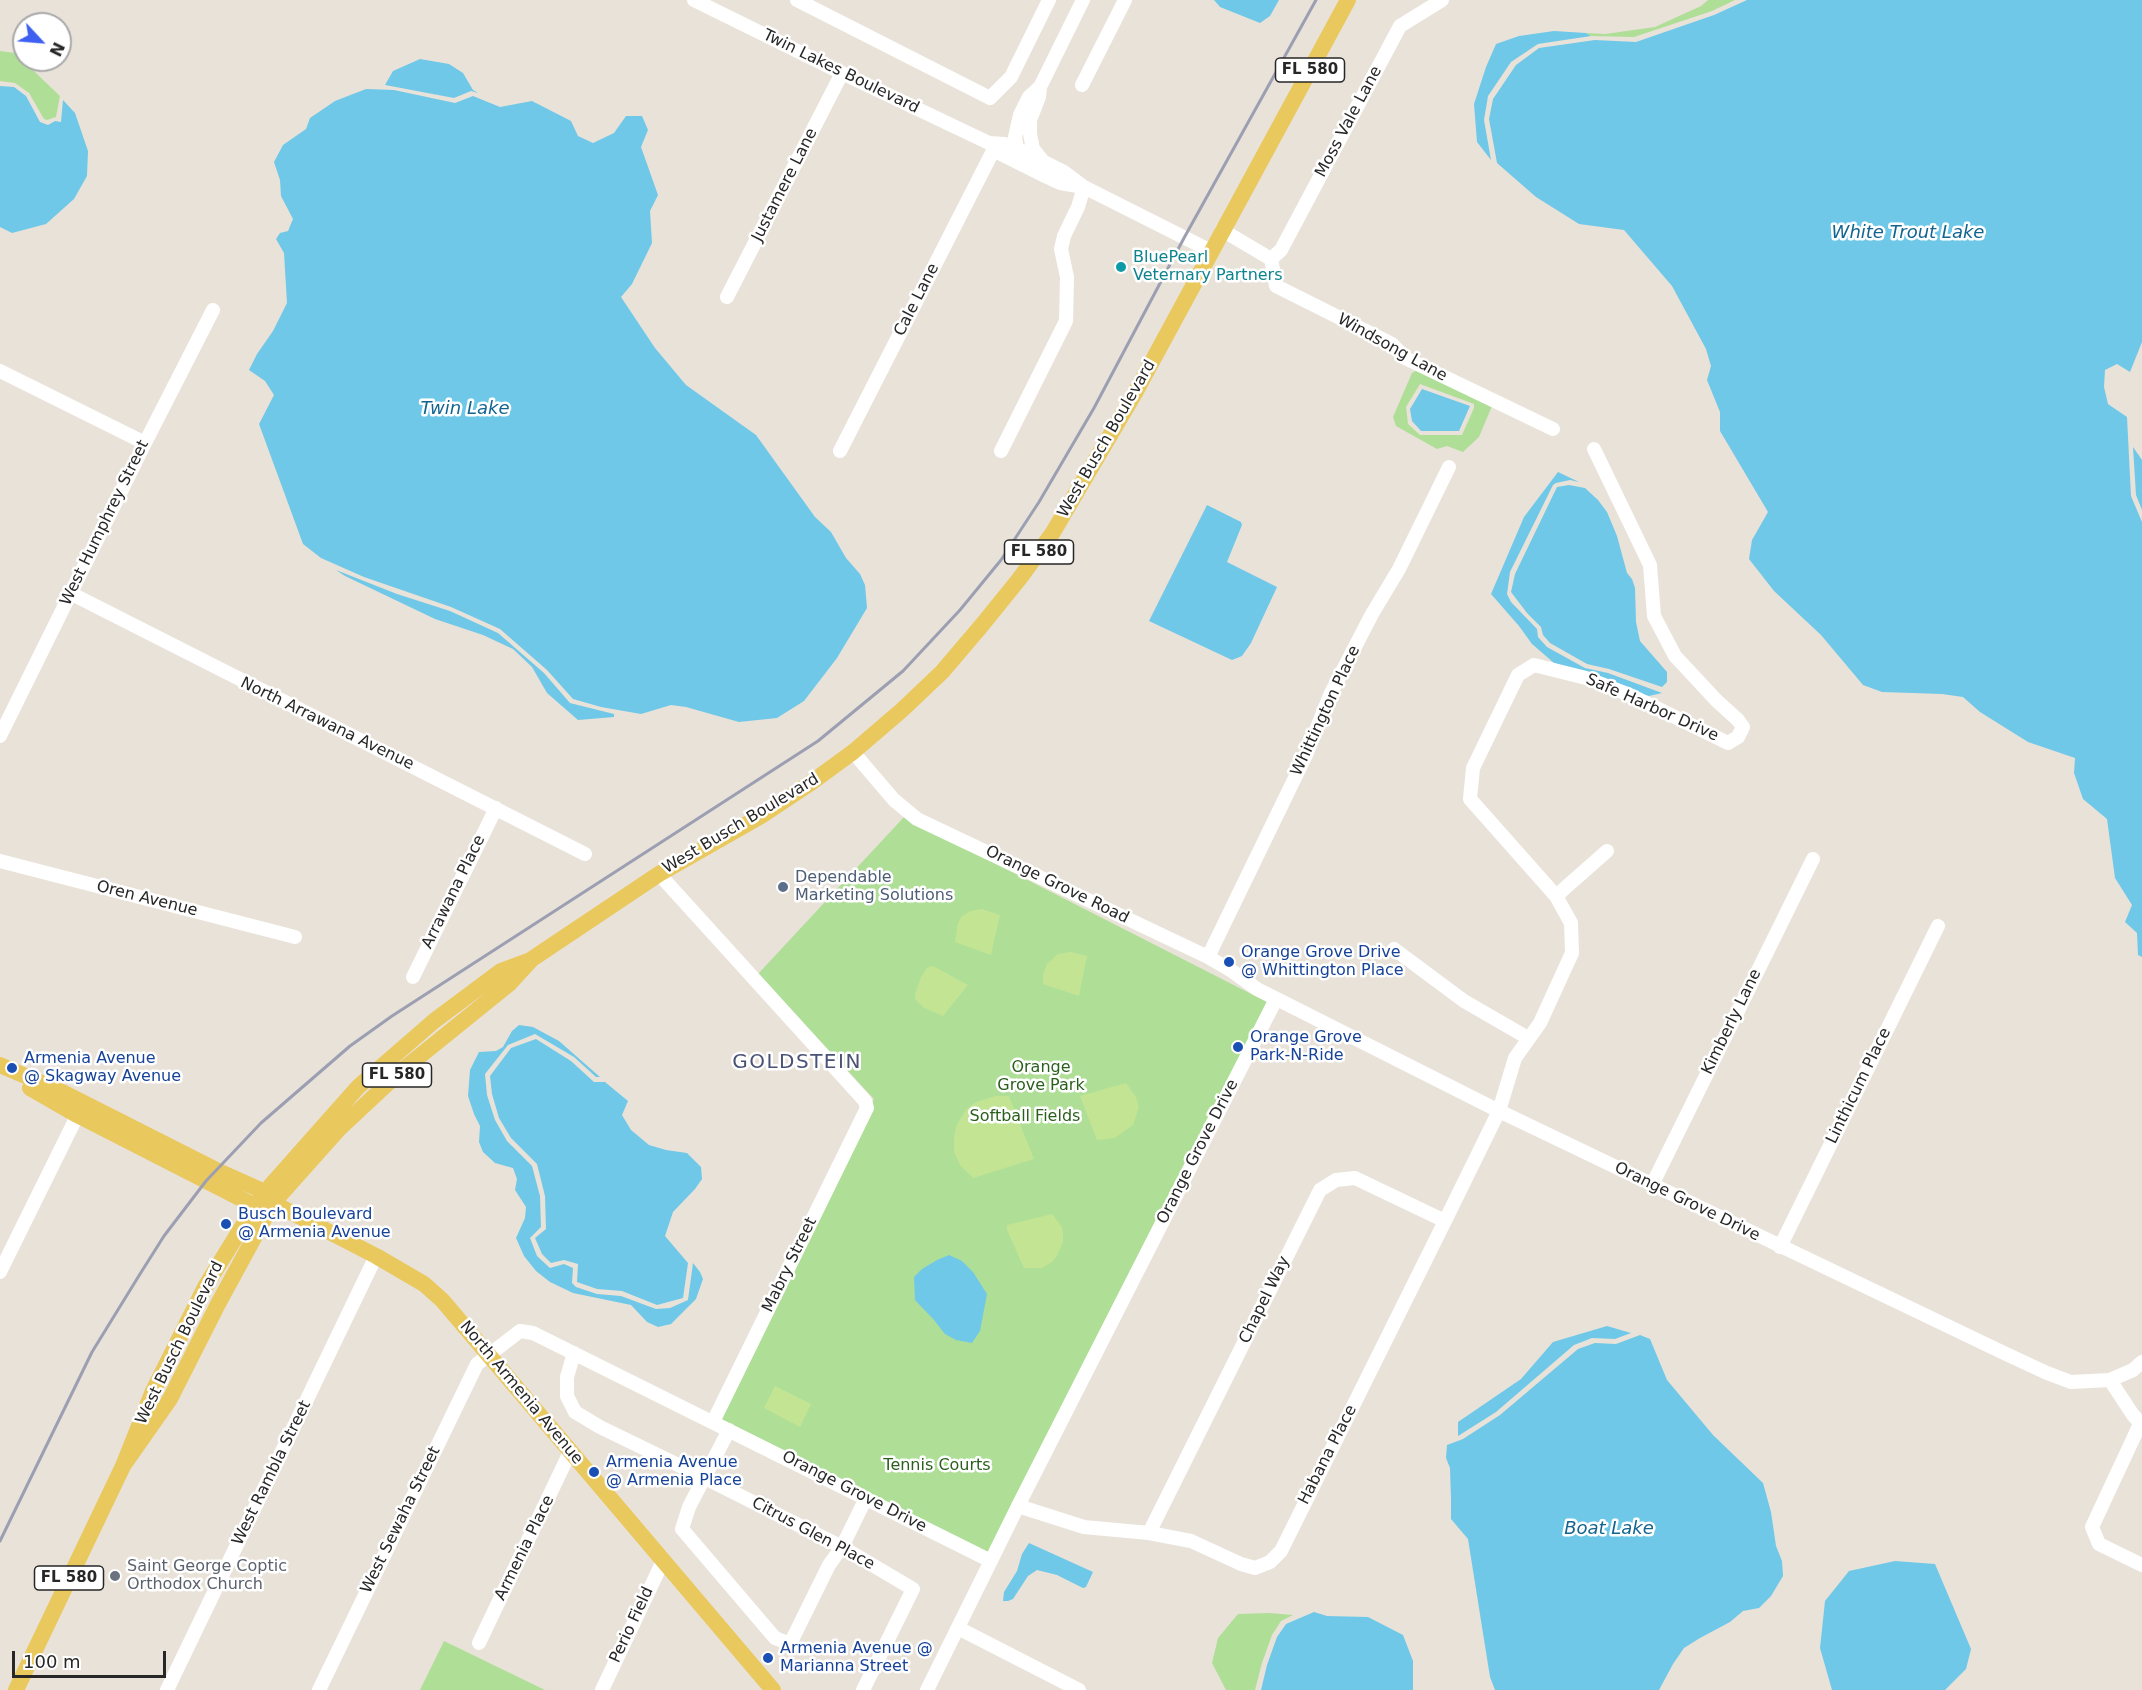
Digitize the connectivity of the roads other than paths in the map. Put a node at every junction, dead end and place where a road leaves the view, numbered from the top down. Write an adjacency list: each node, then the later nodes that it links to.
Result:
1 (694, 0): 8 (street, Twin Lakes Boulevard)
2 (797, 0): 3 (street)
3 (1049, 0)
4 (1083, 0): 11 (street)
5 (1125, 0): 10 (street)
6 (1348, 0): 17 (main road, West Busch Boulevard / FL 580)
7 (1442, 0): 19 (street, Moss Vale Lane)
8 (710, 4): 9 (street, Twin Lakes Boulevard)
9 (842, 73): 12 (street, Twin Lakes Boulevard); 20 (street, Justamere Lane)
10 (1082, 85)
11 (1040, 87): 13 (street); 14 (street)
12 (992, 146): 13 (street, Twin Lakes Boulevard); 15 (street, Twin Lakes Boulevard); 26 (street, Cale Lane)
13 (1016, 148): 14 (street, Twin Lakes Boulevard); 15 (street)
14 (1042, 161): 16 (street, Twin Lakes Boulevard)
15 (1022, 165): 16 (street, Twin Lakes Boulevard)
16 (1084, 187): 18 (street, Twin Lakes Boulevard); 27 (street)
17 (1222, 230): 18 (main road, West Busch Boulevard / FL 580); 19 (street)
18 (1210, 251): 31 (main road, West Busch Boulevard / FL 580)
19 (1271, 259): 23 (street, Windsong Lane)
20 (727, 297)
21 (213, 310): 24 (street, West Humphrey Street)
22 (0, 371): 24 (street)
23 (1553, 429)
24 (144, 443): 29 (street, West Humphrey Street)
25 (1594, 449): 38 (street, Safe Harbor Drive)
26 (840, 451)
27 (1001, 451)
28 (1449, 467): 42 (street, Whittington Place)
29 (70, 593): 30 (street, West Humphrey Street); 32 (street, North Arrawana Avenue)
30 (0, 736)
31 (853, 752): 37 (main road, West Busch Boulevard / FL 580); 42 (street, Orange Grove Road)
32 (496, 808): 34 (street, North Arrawana Avenue); 43 (street, Arrawana Place)
33 (1607, 851): 38 (street)
34 (585, 854)
35 (1813, 859): 49 (street, Kimberly Lane)
36 (0, 861): 40 (street, Oren Avenue)
37 (659, 874): 50 (main road, West Busch Boulevard / FL 580); 59 (street, Mabry Street)
38 (1556, 896): 45 (street, Safe Harbor Drive)
39 (1938, 926): 52 (street, Linthicum Place)
40 (295, 938)
41 (1394, 949): 45 (street)
42 (1208, 957): 44 (street, Orange Grove Road)
43 (413, 977)
44 (1276, 999): 48 (street, Orange Grove Drive); 65 (street, Orange Grove Drive)
45 (1528, 1038): 48 (street, Safe Harbor Drive)
46 (7, 1068): 47 (main road, North Armenia Avenue)
47 (80, 1109): 50 (main road, North Armenia Avenue); 54 (street)
48 (1499, 1111): 49 (street, Orange Grove Drive); 51 (street, Habana Place)
49 (1652, 1185): 52 (street, Orange Grove Drive)
50 (264, 1200): 53 (main road, North Armenia Avenue); 74 (main road, West Busch Boulevard / FL 580)
51 (1445, 1221): 66 (street, Habana Place); 66 (street, Chapel Way)
52 (1780, 1246): 58 (street, Orange Grove Drive)
53 (376, 1257): 56 (main road, North Armenia Avenue); 75 (street, West Rambla Street)
54 (0, 1272)
55 (574, 1353): 56 (street, Orange Grove Drive); 59 (street, Orange Grove Drive); 63 (street, Citrus Glen Place)
56 (489, 1355): 62 (main road, North Armenia Avenue); 76 (street, West Sewaha Street)
57 (2142, 1362): 58 (street, Orange Grove Drive)
58 (2110, 1380): 60 (street)
59 (713, 1422): 61 (street, Orange Grove Drive)
60 (2141, 1425): 70 (street)
61 (729, 1430): 63 (street); 64 (street, Orange Grove Drive)
62 (570, 1452): 68 (main road, North Armenia Avenue); 72 (street, Armenia Place)
63 (705, 1478): 67 (street, Citrus Glen Place); 67 (street)
64 (866, 1498): 67 (street); 69 (street, Orange Grove Drive)
65 (1018, 1506): 66 (street, Habana Place); 69 (street, Orange Grove Drive)
66 (1149, 1533)
67 (842, 1548): 78 (street, Citrus Glen Place)
68 (663, 1561): 73 (main road, North Armenia Avenue); 77 (street, Perio Field)
69 (991, 1561): 71 (street)
70 (2142, 1565)
71 (958, 1628): 79 (street); 80 (street)
72 (479, 1643)
73 (769, 1688)
74 (15, 1690)
75 (167, 1690)
76 (319, 1690)
77 (602, 1690)
78 (863, 1690)
79 (927, 1690)
80 (1079, 1690)

